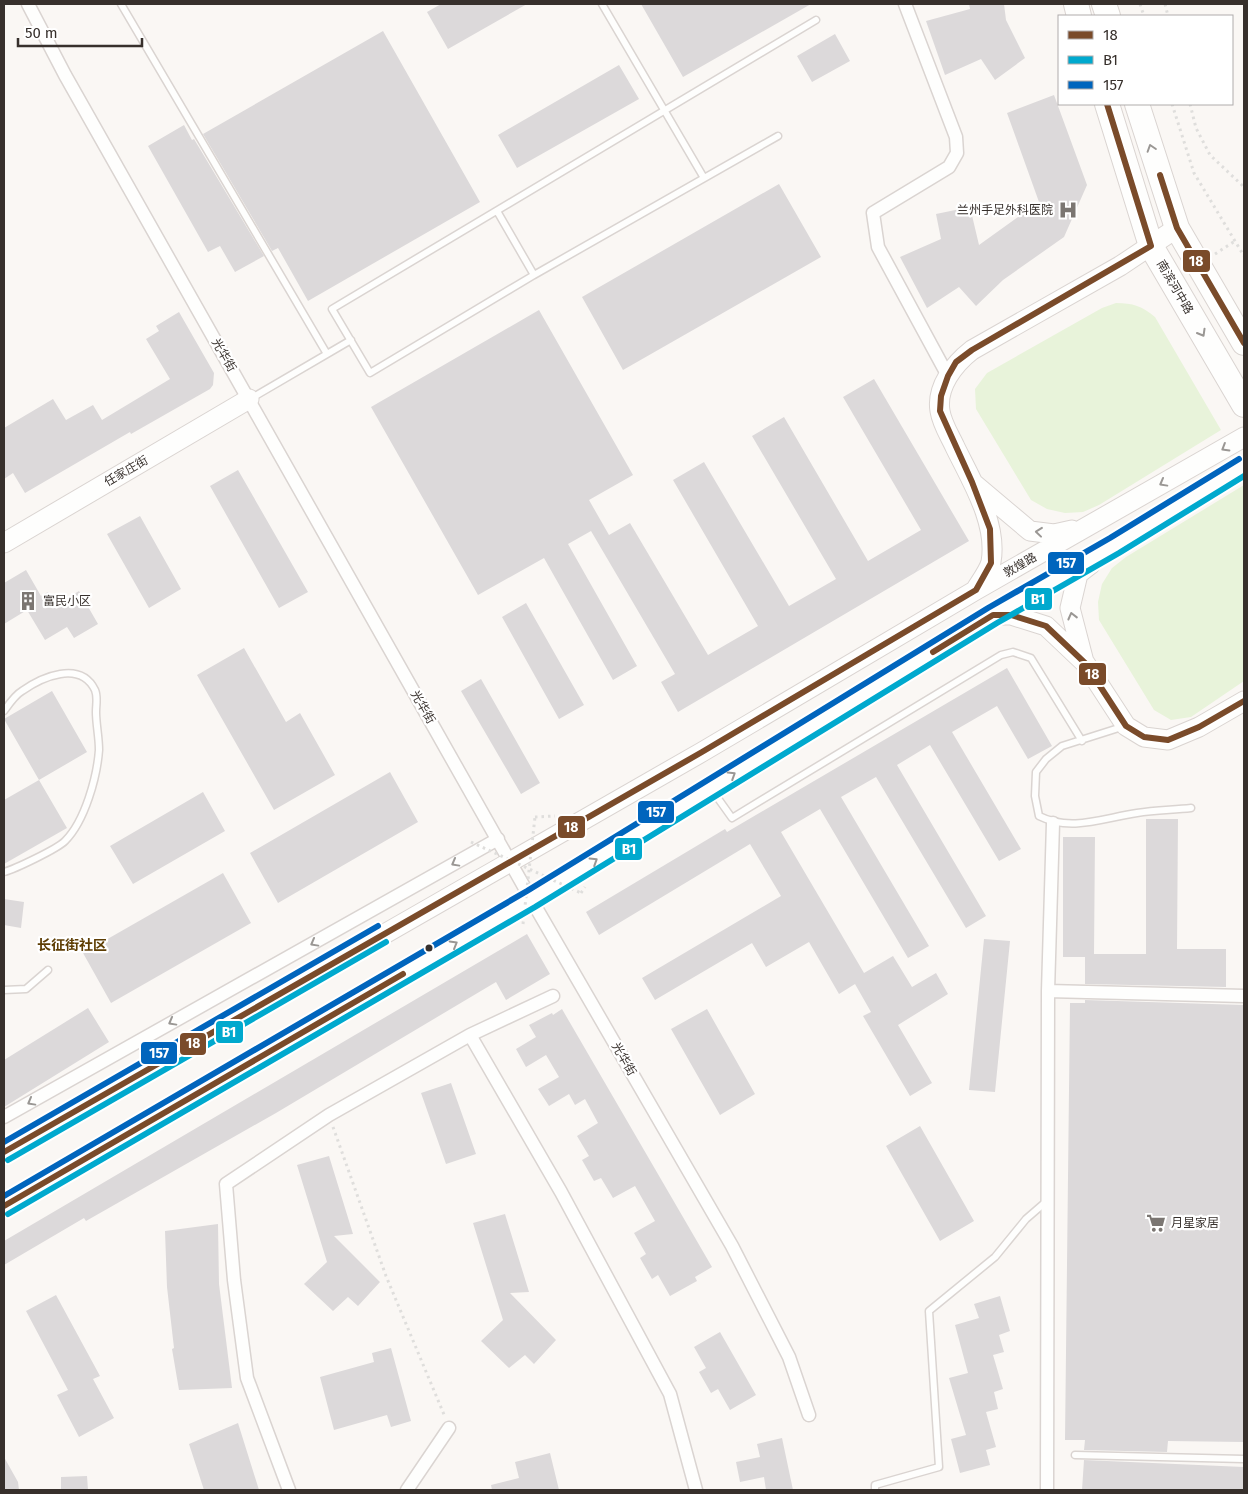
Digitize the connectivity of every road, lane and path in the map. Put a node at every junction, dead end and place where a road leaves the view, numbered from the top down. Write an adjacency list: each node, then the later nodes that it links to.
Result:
1 (28, 4): 25 (street, 光华街)
2 (121, 4): 23 (lane)
3 (602, 4): 10 (lane)
4 (905, 4): 24 (street)
5 (816, 20): 10 (lane)
6 (1107, 105): 17 (highway, 南滨河中路)
7 (1137, 105): 15 (highway, one-way to 7)
8 (1172, 105): 16 (path)
9 (1190, 105): 13 (path)
10 (664, 111): 12 (lane); 14 (lane)
11 (778, 136): 12 (lane)
12 (704, 178): 20 (lane)
13 (1244, 187)
14 (497, 211): 20 (lane); 21 (lane)
15 (1177, 228): 17 (main road); 22 (highway)
16 (1236, 242): 18 (path); 19 (path)
17 (1151, 246): 24 (main road); 26 (highway, 南滨河中路, one-way to 26)
18 (1216, 254)
19 (1244, 256)
20 (534, 275): 21 (lane)
21 (351, 340): 23 (lane)
22 (1244, 343)
23 (327, 354): 25 (lane)
24 (948, 376): 29 (main road)
25 (249, 400): 31 (main road, 任家庄街); 44 (street, 光华街)
26 (1244, 405)
27 (1244, 437): 30 (main road, 敦煌路, one-way to 30)
28 (1244, 466): 32 (main road)
29 (972, 482): 30 (main road, one-way to 29); 33 (main road)
30 (1087, 526): 33 (main road, 敦煌路)
31 (4, 543)
32 (1114, 546): 34 (main road); 35 (main road, one-way to 32)
33 (976, 590): 46 (main road, 敦煌路)
34 (993, 615): 35 (main road); 40 (main road, one-way to 34)
35 (1085, 663): 38 (main road)
36 (1244, 701): 38 (main road)
37 (4, 710): 48 (lane)
38 (1126, 726): 39 (lane)
39 (1082, 741): 40 (lane); 43 (lane)
40 (711, 788): 50 (main road, one-way to 40)
41 (1191, 808): 43 (lane)
42 (535, 816): 47 (path, bridge)
43 (1054, 823): 54 (street)
44 (498, 839): 46 (street, 光华街); 59 (street, one-way to 59)
45 (471, 842): 47 (path, bridge)
46 (510, 860): 50 (street, 光华街); 60 (main road, 敦煌路)
47 (529, 869): 49 (path, bridge); 51 (path, bridge)
48 (4, 872)
49 (581, 894)
50 (531, 899): 62 (main road, one-way to 50); 63 (street, 光华街)
51 (523, 924)
52 (48, 970): 53 (lane)
53 (4, 990)
54 (1048, 991): 56 (street); 61 (street)
55 (553, 996): 57 (street)
56 (1244, 996)
57 (470, 1035): 58 (street); 69 (street)
58 (329, 1114): 64 (path); 67 (street)
59 (4, 1117)
60 (4, 1152)
61 (1048, 1199): 70 (lane); 71 (street)
62 (4, 1206)
63 (809, 1415)
64 (449, 1428): 68 (street)
65 (1075, 1455): 66 (lane)
66 (1244, 1459)
67 (289, 1490)
68 (407, 1490)
69 (696, 1490)
70 (875, 1490)
71 (1047, 1490)

